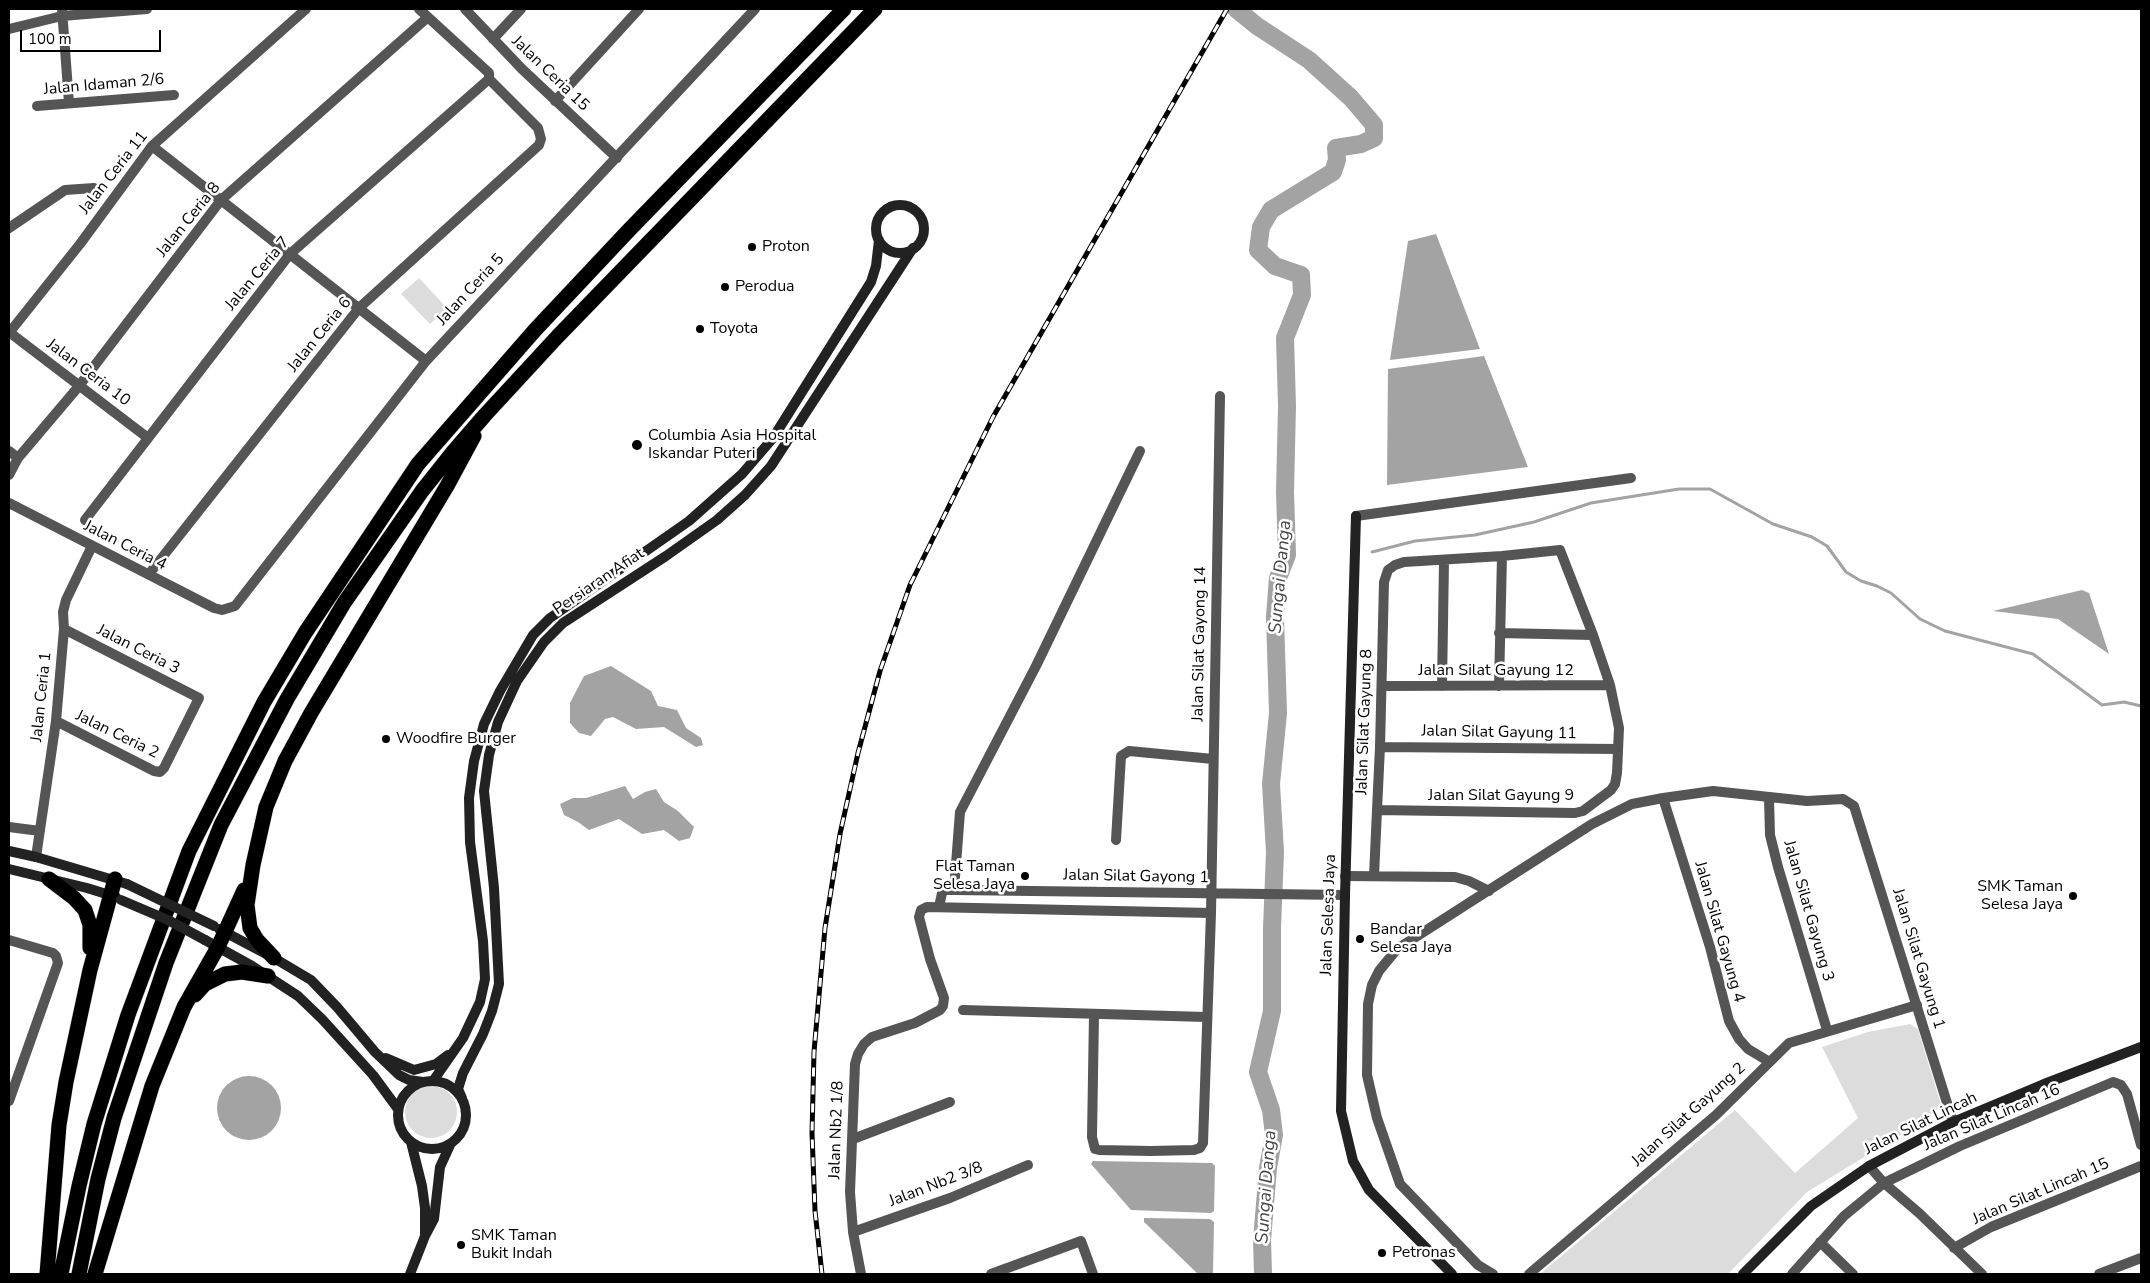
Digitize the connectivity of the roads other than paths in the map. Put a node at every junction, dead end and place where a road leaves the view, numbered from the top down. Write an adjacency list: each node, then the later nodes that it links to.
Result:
1 (147, 9): 10 (street)
2 (306, 9): 19 (street, Jalan Ceria 11)
3 (419, 9): 11 (street)
4 (465, 9): 13 (street, Jalan Ceria 15)
5 (521, 9): 13 (street)
6 (639, 9): 16 (street)
7 (756, 9): 20 (street, Jalan Ceria 5)
8 (844, 9): 123 (highway)
9 (875, 9): 32 (highway)
10 (62, 12): 12 (street); 17 (street)
11 (428, 17): 14 (street); 22 (street, Jalan Ceria 8)
12 (9, 29)
13 (493, 39): 16 (street, Jalan Ceria 15)
14 (489, 80): 26 (street, Jalan Ceria 7); 27 (street, Jalan Ceria 6)
15 (174, 94): 17 (street, Jalan Idaman 2/6)
16 (555, 101): 20 (street, Jalan Ceria 15)
17 (69, 103): 18 (street, Jalan Idaman 2/6)
18 (36, 106)
19 (152, 146): 22 (street); 28 (street, Jalan Ceria 11)
20 (617, 158): 29 (street, Jalan Ceria 5)
21 (94, 188): 23 (street)
22 (221, 200): 26 (street); 30 (street, Jalan Ceria 8)
23 (9, 228)
24 (879, 240): 25 (street); 25 (street, Persiaran Afiat); 41 (street, Persiaran Afiat)
25 (914, 248): 44 (street, Persiaran Afiat)
26 (290, 254): 27 (street); 33 (street, Jalan Ceria 7)
27 (359, 308): 29 (street); 48 (street, Jalan Ceria 6)
28 (9, 333): 30 (street, Jalan Ceria 10)
29 (426, 360): 49 (street, Jalan Ceria 5)
30 (79, 386): 33 (street, Jalan Ceria 10); 36 (street, Jalan Ceria 8)
31 (1220, 396): 62 (street, Jalan Silat Gayong 14)
32 (485, 415): 72 (highway); 124 (highway)
33 (148, 438): 40 (street, Jalan Ceria 7)
34 (9, 451): 36 (street)
35 (1140, 451): 78 (street)
36 (18, 458): 37 (street, Jalan Ceria 8)
37 (9, 474)
38 (1631, 478): 74 (street, Jalan Selesa Jaya)
39 (9, 503): 42 (street, Jalan Ceria 4)
40 (85, 520)
41 (659, 543): 43 (street, Persiaran Afiat); 44 (street)
42 (92, 546): 48 (street, Jalan Ceria 4); 50 (street, Jalan Ceria 1)
43 (643, 552): 47 (street); 52 (street, Persiaran Afiat)
44 (666, 556): 47 (street, Persiaran Afiat)
45 (1502, 556): 46 (street); 51 (street); 53 (street)
46 (1444, 560): 55 (street, Jalan Silat Gayung 8); 56 (street)
47 (650, 566): 54 (street, Persiaran Afiat)
48 (149, 574): 49 (street, Jalan Ceria 4)
49 (229, 609)
50 (64, 629): 59 (street, Jalan Ceria 1); 63 (street, Jalan Ceria 3)
51 (1499, 633): 53 (street); 57 (street)
52 (533, 635): 54 (street); 91 (street, Persiaran Afiat)
53 (1593, 635): 58 (street)
54 (544, 642): 92 (street, Persiaran Afiat)
55 (1382, 686): 56 (street, Jalan Silat Gayung 12); 60 (street, Jalan Silat Gayung 8)
56 (1442, 686): 57 (street, Jalan Silat Gayung 12)
57 (1498, 686): 58 (street, Jalan Silat Gayung 12)
58 (1610, 686): 61 (street)
59 (56, 721): 63 (street, Jalan Ceria 2); 68 (street, Jalan Ceria 1)
60 (1380, 747): 61 (street, Jalan Silat Gayung 11); 66 (street, Jalan Silat Gayung 8)
61 (1618, 749): 66 (street, Jalan Silat Gayung 9)
62 (1213, 759): 69 (street); 80 (street, Jalan Silat Gayong 14)
63 (164, 768)
64 (1663, 798): 65 (street); 79 (street); 102 (street, Jalan Silat Gayung 4)
65 (1769, 798): 93 (street, Jalan Silat Gayung 1); 98 (street, Jalan Silat Gayung 3)
66 (1377, 810): 75 (street, Jalan Silat Gayung 8)
67 (9, 827): 68 (street)
68 (40, 831): 71 (street, Jalan Ceria 1)
69 (1116, 840)
70 (9, 851): 71 (street)
71 (36, 857): 77 (street)
72 (253, 865): 85 (highway); 88 (highway)
73 (9, 869): 76 (street)
74 (1346, 876): 75 (street); 81 (street, Jalan Selesa Jaya)
75 (1374, 876): 79 (street)
76 (49, 879): 82 (street); 89 (highway)
77 (121, 882): 82 (highway); 85 (street, bridge)
78 (954, 890): 80 (street, Jalan Silat Gayong 1); 83 (street)
79 (1488, 891): 131 (street)
80 (1212, 893): 81 (street, Jalan Silat Gayong 1); 84 (street, Jalan Silat Gayong 14)
81 (1345, 894): 130 (street, Jalan Selesa Jaya)
82 (116, 897): 87 (street, bridge); 89 (highway)
83 (939, 907): 84 (street); 109 (street, Jalan Nb2 1/8)
84 (1210, 913): 97 (street, Jalan Silat Gayong 14)
85 (219, 929): 87 (highway); 88 (street)
86 (9, 940): 105 (street)
87 (211, 944): 90 (street); 94 (highway)
88 (274, 958): 101 (street)
89 (90, 970): 122 (highway)
90 (268, 976): 94 (highway); 107 (street)
91 (482, 990): 92 (street); 100 (street, Persiaran Afiat)
92 (496, 994): 104 (street, Persiaran Afiat)
93 (1917, 1005): 98 (street, Jalan Silat Gayung 2); 108 (street, Jalan Silat Gayung 1)
94 (184, 1007): 125 (highway)
95 (963, 1010): 96 (street)
96 (1094, 1014): 97 (street); 97 (street, Jalan Silat Gayong 14)
97 (1206, 1017)
98 (1827, 1030): 102 (street, Jalan Silat Gayung 2)
99 (2141, 1047): 108 (street, Jalan Silat Lincah)
100 (455, 1050): 101 (street); 103 (street, Persiaran Afiat)
101 (375, 1052): 103 (street)
102 (1768, 1061): 132 (street, Jalan Silat Gayung 2)
103 (428, 1081): 104 (street); 107 (street)
104 (462, 1098): 111 (street)
105 (9, 1101)
106 (950, 1102): 109 (street)
107 (398, 1109): 110 (street)
108 (1953, 1122): 114 (street, Jalan Silat Lincah)
109 (852, 1139): 117 (street, Jalan Nb2 1/8)
110 (411, 1142): 111 (street); 118 (street)
111 (451, 1143): 118 (street)
112 (2141, 1145): 116 (street, Jalan Silat Lincah 16)
113 (1028, 1165): 117 (street, Jalan Nb2 3/8)
114 (1869, 1166): 116 (street); 133 (street, Jalan Silat Lincah)
115 (2141, 1166): 120 (street, Jalan Silat Lincah 15)
116 (1884, 1182): 119 (street, Jalan Silat Lincah 16); 120 (street)
117 (853, 1232): 127 (street, Jalan Nb2 1/8)
118 (425, 1236): 126 (street)
119 (1820, 1242): 134 (street, Jalan Silat Lincah 16); 135 (street)
120 (1954, 1248): 136 (street)
121 (2141, 1258): 137 (street)
122 (48, 1274)
123 (61, 1274)
124 (79, 1274)
125 (95, 1274)
126 (410, 1274)
127 (861, 1274)
128 (991, 1274): 129 (street)
129 (1093, 1274)
130 (1452, 1274)
131 (1492, 1274)
132 (1528, 1274)
133 (1742, 1274)
134 (1792, 1274)
135 (1853, 1274)
136 (1982, 1274)
137 (2099, 1274)

